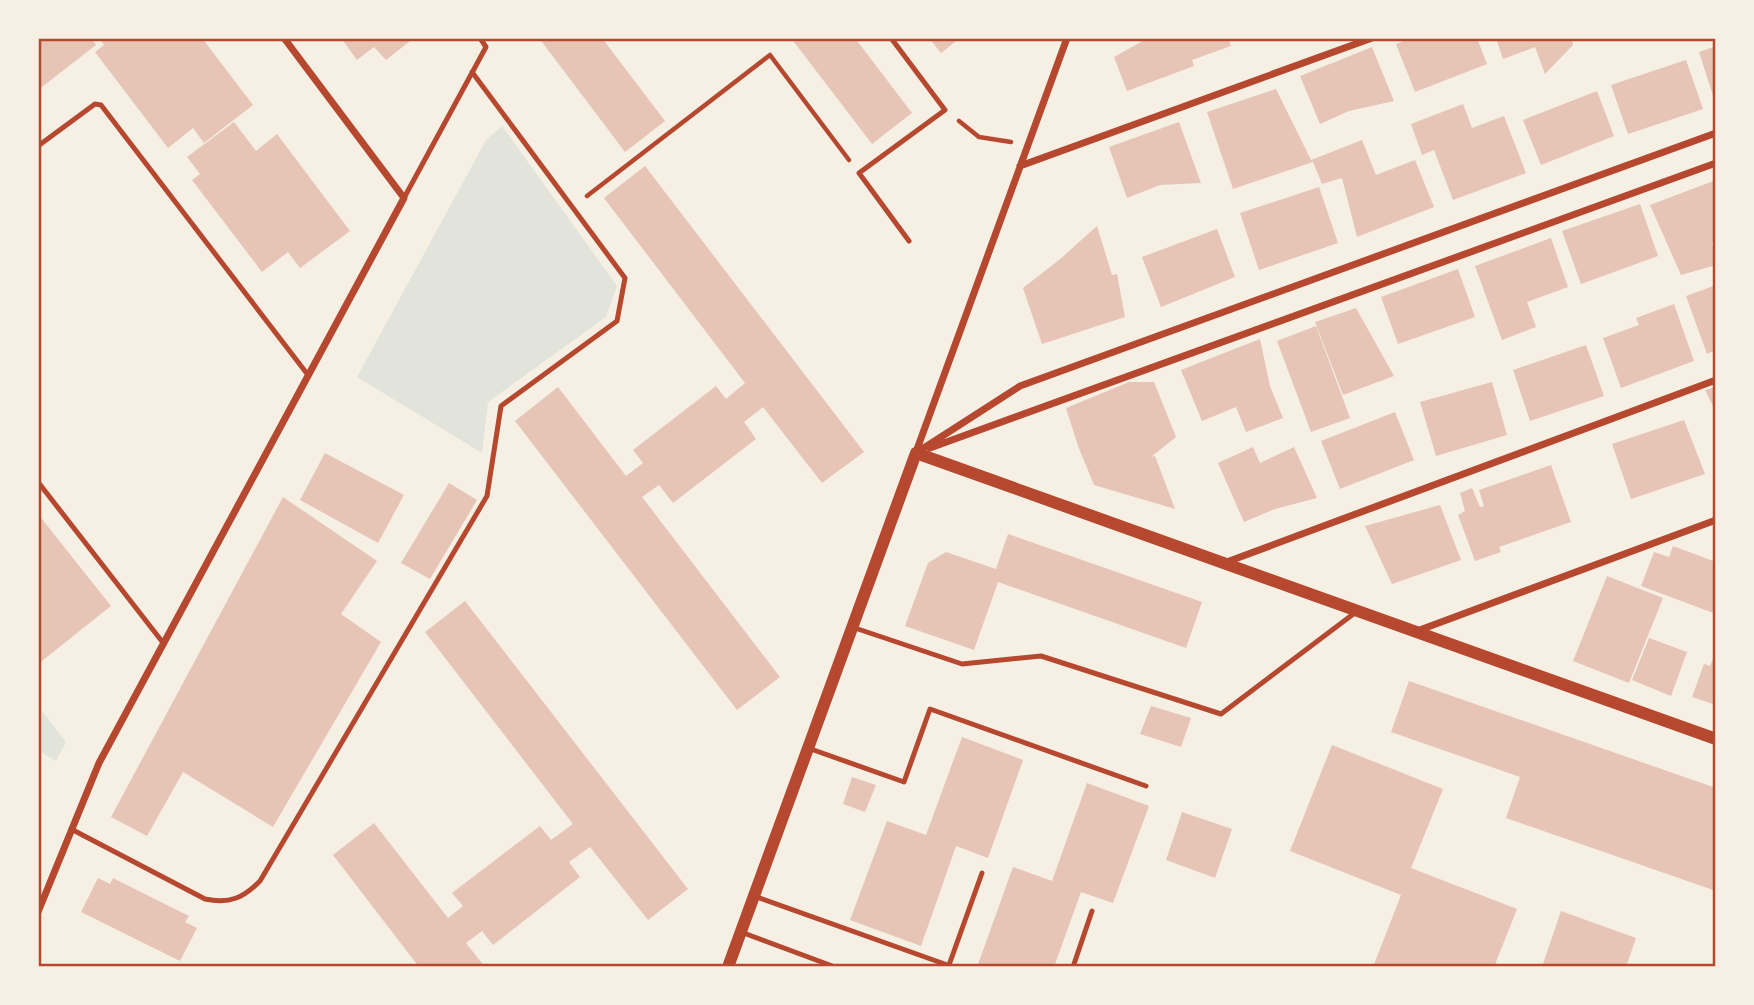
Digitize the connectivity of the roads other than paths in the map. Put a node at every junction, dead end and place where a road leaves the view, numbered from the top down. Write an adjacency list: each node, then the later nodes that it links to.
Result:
1 (284, 38): 11 (street)
2 (480, 38): 6 (lane)
3 (891, 38): 12 (lane)
4 (1067, 38): 10 (street)
5 (1372, 38): 10 (street)
6 (472, 72): 11 (lane); 26 (lane)
7 (1716, 133): 15 (street)
8 (38, 146): 13 (lane)
9 (1716, 163): 15 (street)
10 (1020, 166): 15 (street)
11 (404, 198): 13 (street)
12 (909, 241)
13 (308, 375): 22 (street)
14 (1716, 380): 18 (street)
15 (916, 453): 18 (street); 20 (street)
16 (38, 482): 22 (lane)
17 (1716, 520): 21 (street)
18 (1223, 563): 19 (street)
19 (1357, 612): 20 (lane); 21 (street)
20 (852, 627): 24 (street)
21 (1414, 632): 23 (street)
22 (164, 644): 26 (street)
23 (1716, 739)
24 (808, 748): 25 (lane); 28 (street)
25 (1146, 786)
26 (71, 829): 30 (street)
27 (982, 873): 32 (lane)
28 (754, 896): 31 (street); 32 (lane)
29 (1092, 911): 35 (lane)
30 (38, 912)
31 (741, 932): 33 (street); 34 (lane)
32 (951, 966)
33 (728, 967)
34 (835, 967)
35 (1073, 967)

